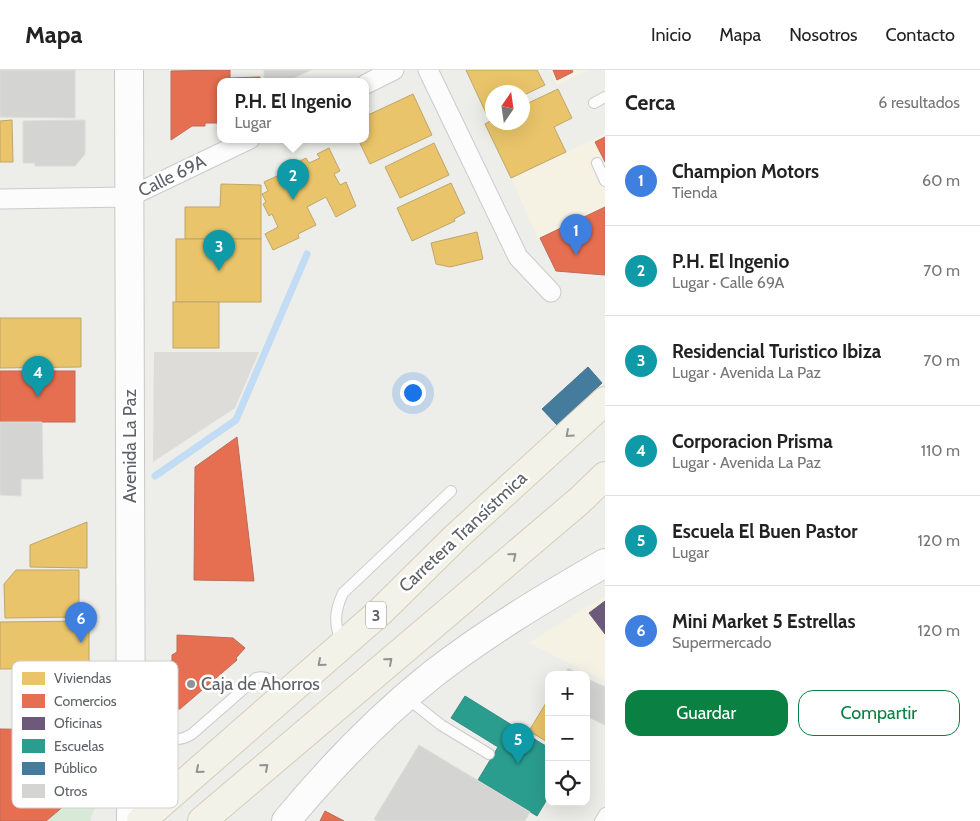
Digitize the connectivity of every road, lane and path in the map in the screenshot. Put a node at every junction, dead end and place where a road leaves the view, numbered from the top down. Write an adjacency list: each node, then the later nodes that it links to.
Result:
1 (129, 70): 10 (main road, Avenida La Paz)
2 (394, 70): 4 (street)
3 (428, 70): 12 (street)
4 (369, 82)
5 (605, 97): 6 (lane)
6 (594, 103)
7 (242, 143): 10 (street, Calle 69A)
8 (597, 163): 9 (lane)
9 (605, 181)
10 (129, 197): 11 (street, Calle 69A); 18 (main road, Avenida La Paz)
11 (0, 199)
12 (551, 292)
13 (605, 401): 17 (main road, Carretera Transístmica / 3, one-way to 17)
14 (605, 476): 29 (main road, one-way to 14)
15 (452, 491): 17 (lane)
16 (605, 563): 20 (main road)
17 (342, 645): 19 (main road, Carretera Transístmica / 3, one-way to 19)
18 (131, 661)
19 (287, 694): 21 (lane); 23 (main road, Carretera Transístmica / 3, one-way to 23)
20 (407, 697): 22 (lane); 30 (main road)
21 (178, 739)
22 (489, 754)
23 (178, 788)
24 (131, 808): 27 (main road, Avenida La Paz)
25 (155, 808): 28 (main road, Carretera Transístmica / 3, one-way to 28)
26 (605, 813): 31 (lane)
27 (131, 821)
28 (140, 821)
29 (202, 821)
30 (286, 821)
31 (600, 821)

